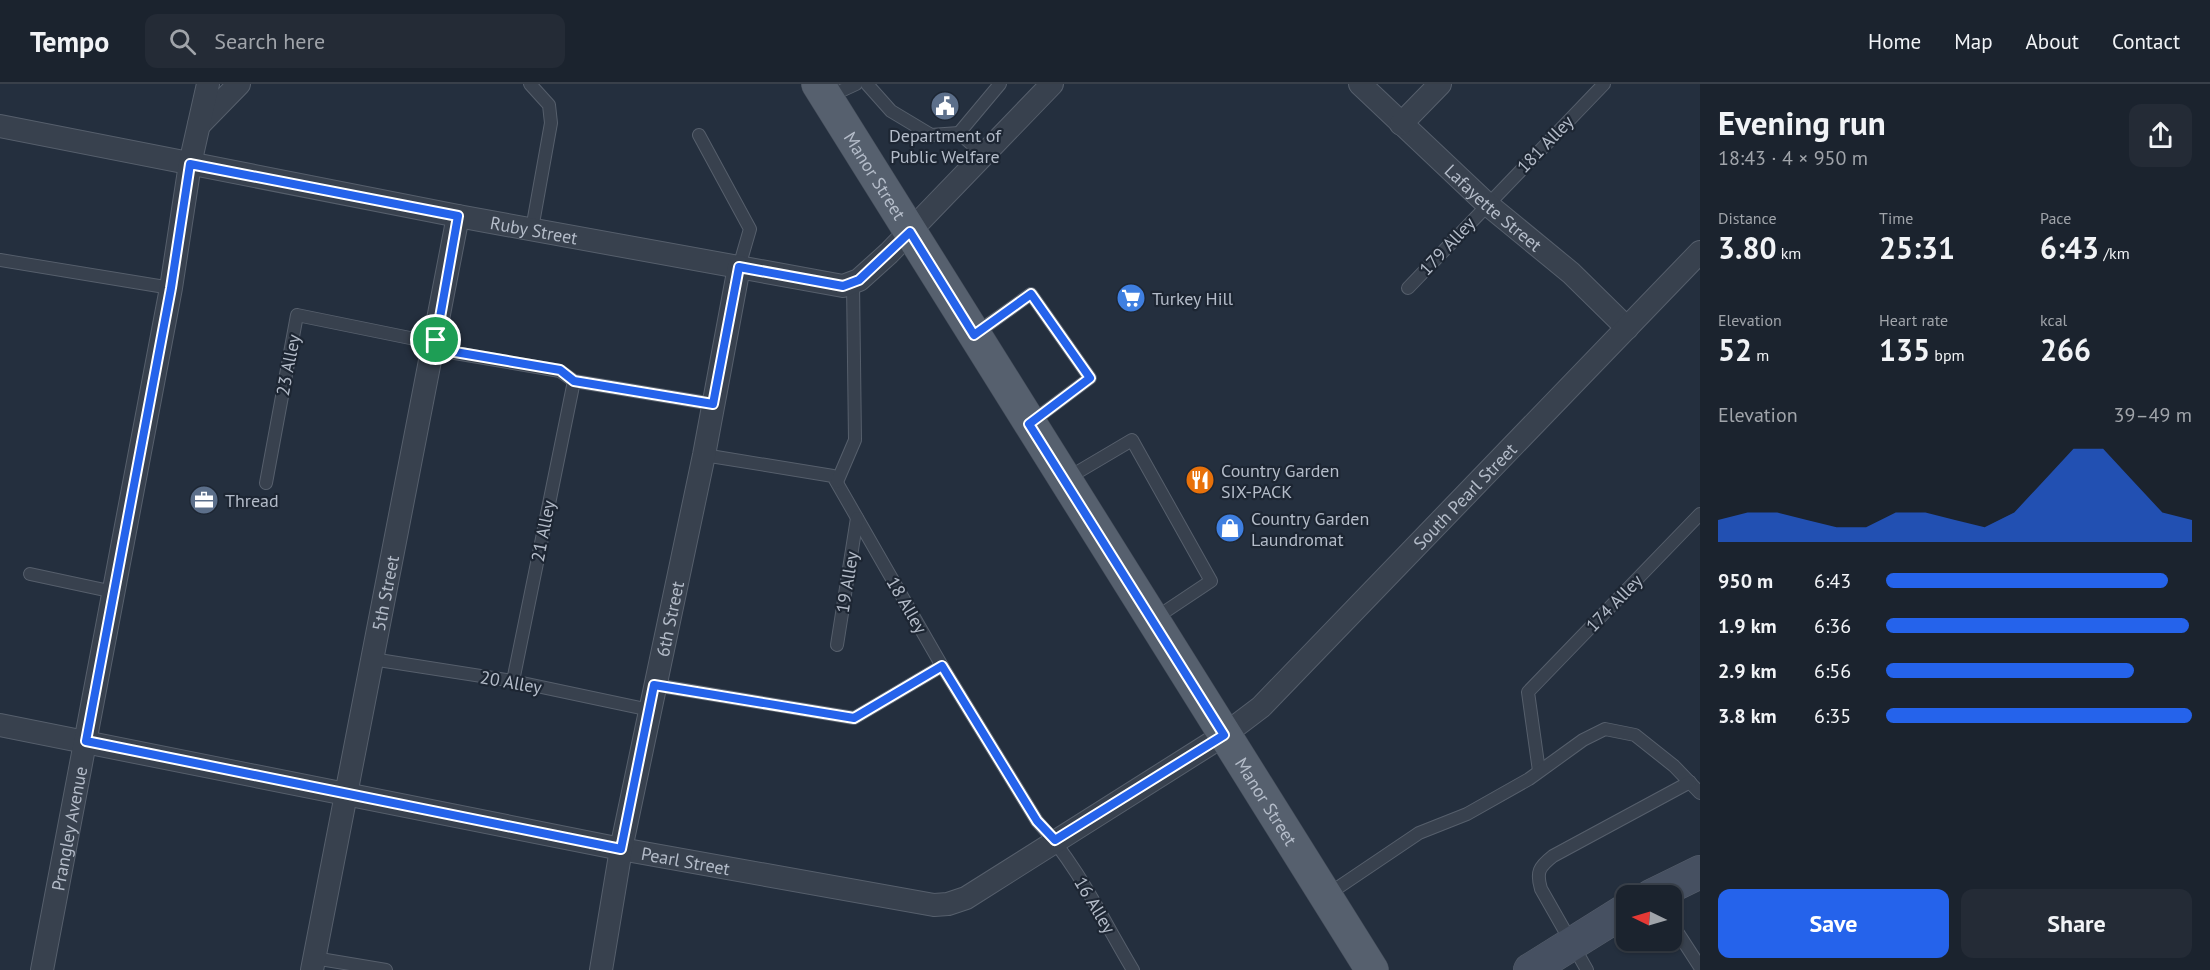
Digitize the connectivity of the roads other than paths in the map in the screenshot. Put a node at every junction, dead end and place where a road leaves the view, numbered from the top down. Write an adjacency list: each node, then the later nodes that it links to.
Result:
1 (208, 84): 15 (street, Prangley Avenue)
2 (239, 84): 15 (street)
3 (530, 84): 23 (lane)
4 (856, 84): 12 (lane)
5 (867, 84): 17 (lane)
6 (987, 84): 13 (lane)
7 (1000, 84): 13 (lane)
8 (1052, 84): 19 (street)
9 (1360, 84): 14 (street, Lafayette Street)
10 (1440, 84): 14 (street)
11 (1604, 84): 21 (lane, 181 Alley)
12 (822, 91): 24 (main road, Manor Street)
13 (990, 98): 17 (lane)
14 (1401, 124): 21 (street, Lafayette Street)
15 (199, 125): 20 (street, Prangley Avenue)
16 (0, 126): 20 (street, Ruby Street)
17 (959, 134): 19 (lane)
18 (699, 135): 27 (lane)
19 (984, 155): 24 (street)
20 (190, 164): 22 (street, Ruby Street); 29 (street, Prangley Avenue)
21 (1486, 204): 30 (lane, 179 Alley); 31 (street, Lafayette Street)
22 (458, 216): 23 (street, Ruby Street); 33 (street, 5th Street)
23 (532, 229): 27 (street, Ruby Street)
24 (910, 232): 28 (street); 32 (main road, Manor Street)
25 (1700, 252): 31 (street, South Pearl Street)
26 (0, 260): 29 (lane)
27 (739, 267): 28 (street, Ruby Street); 35 (street, 6th Street)
28 (853, 282): 40 (lane)
29 (171, 288): 44 (street, Prangley Avenue)
30 (1408, 288)
31 (1627, 328): 53 (street, South Pearl Street)
32 (974, 335): 36 (main road, Manor Street); 36 (lane)
33 (436, 340): 34 (lane); 39 (lane, 23 Alley); 47 (street, 5th Street)
34 (574, 381): 35 (lane); 49 (lane, 21 Alley)
35 (713, 404): 37 (street, 6th Street)
36 (1029, 424): 38 (main road, Manor Street)
37 (704, 454): 40 (lane); 50 (street, 6th Street)
38 (1065, 480): 45 (main road, Manor Street); 45 (lane)
39 (266, 483)
40 (837, 483): 42 (lane, 18 Alley)
41 (1700, 514): 55 (lane, 174 Alley)
42 (856, 518): 46 (lane, 19 Alley); 48 (lane, 18 Alley)
43 (30, 574): 44 (lane)
44 (114, 592): 54 (street, Prangley Avenue)
45 (1152, 619): 53 (main road, Manor Street)
46 (837, 645)
47 (372, 659): 49 (lane, 20 Alley); 57 (street, 5th Street)
48 (942, 666): 50 (lane); 59 (lane, 18 Alley)
49 (513, 681): 51 (lane, 20 Alley)
50 (654, 685): 51 (street, 6th Street)
51 (650, 710): 60 (street, 6th Street)
52 (0, 725): 54 (street, Pearl Street)
53 (1224, 735): 59 (street, Pearl Street); 63 (main road, Manor Street)
54 (86, 741): 57 (street, Pearl Street); 69 (street, Prangley Avenue)
55 (1539, 771): 56 (lane); 63 (lane)
56 (1690, 782): 58 (lane); 66 (lane)
57 (345, 792): 60 (street, Pearl Street); 67 (street, 5th Street)
58 (1700, 793)
59 (1055, 840): 60 (street, Pearl Street); 72 (lane, 16 Alley)
60 (621, 849): 71 (street, 6th Street)
61 (1700, 872): 62 (main road)
62 (1682, 885)
63 (1326, 896): 73 (main road, Manor Street)
64 (1616, 920): 66 (main road)
65 (1682, 939): 68 (lane)
66 (1579, 957): 74 (main road)
67 (313, 964): 70 (lane)
68 (1700, 967)
69 (42, 970)
70 (386, 970)
71 (601, 970)
72 (1133, 970)
73 (1372, 970)
74 (1530, 970)

